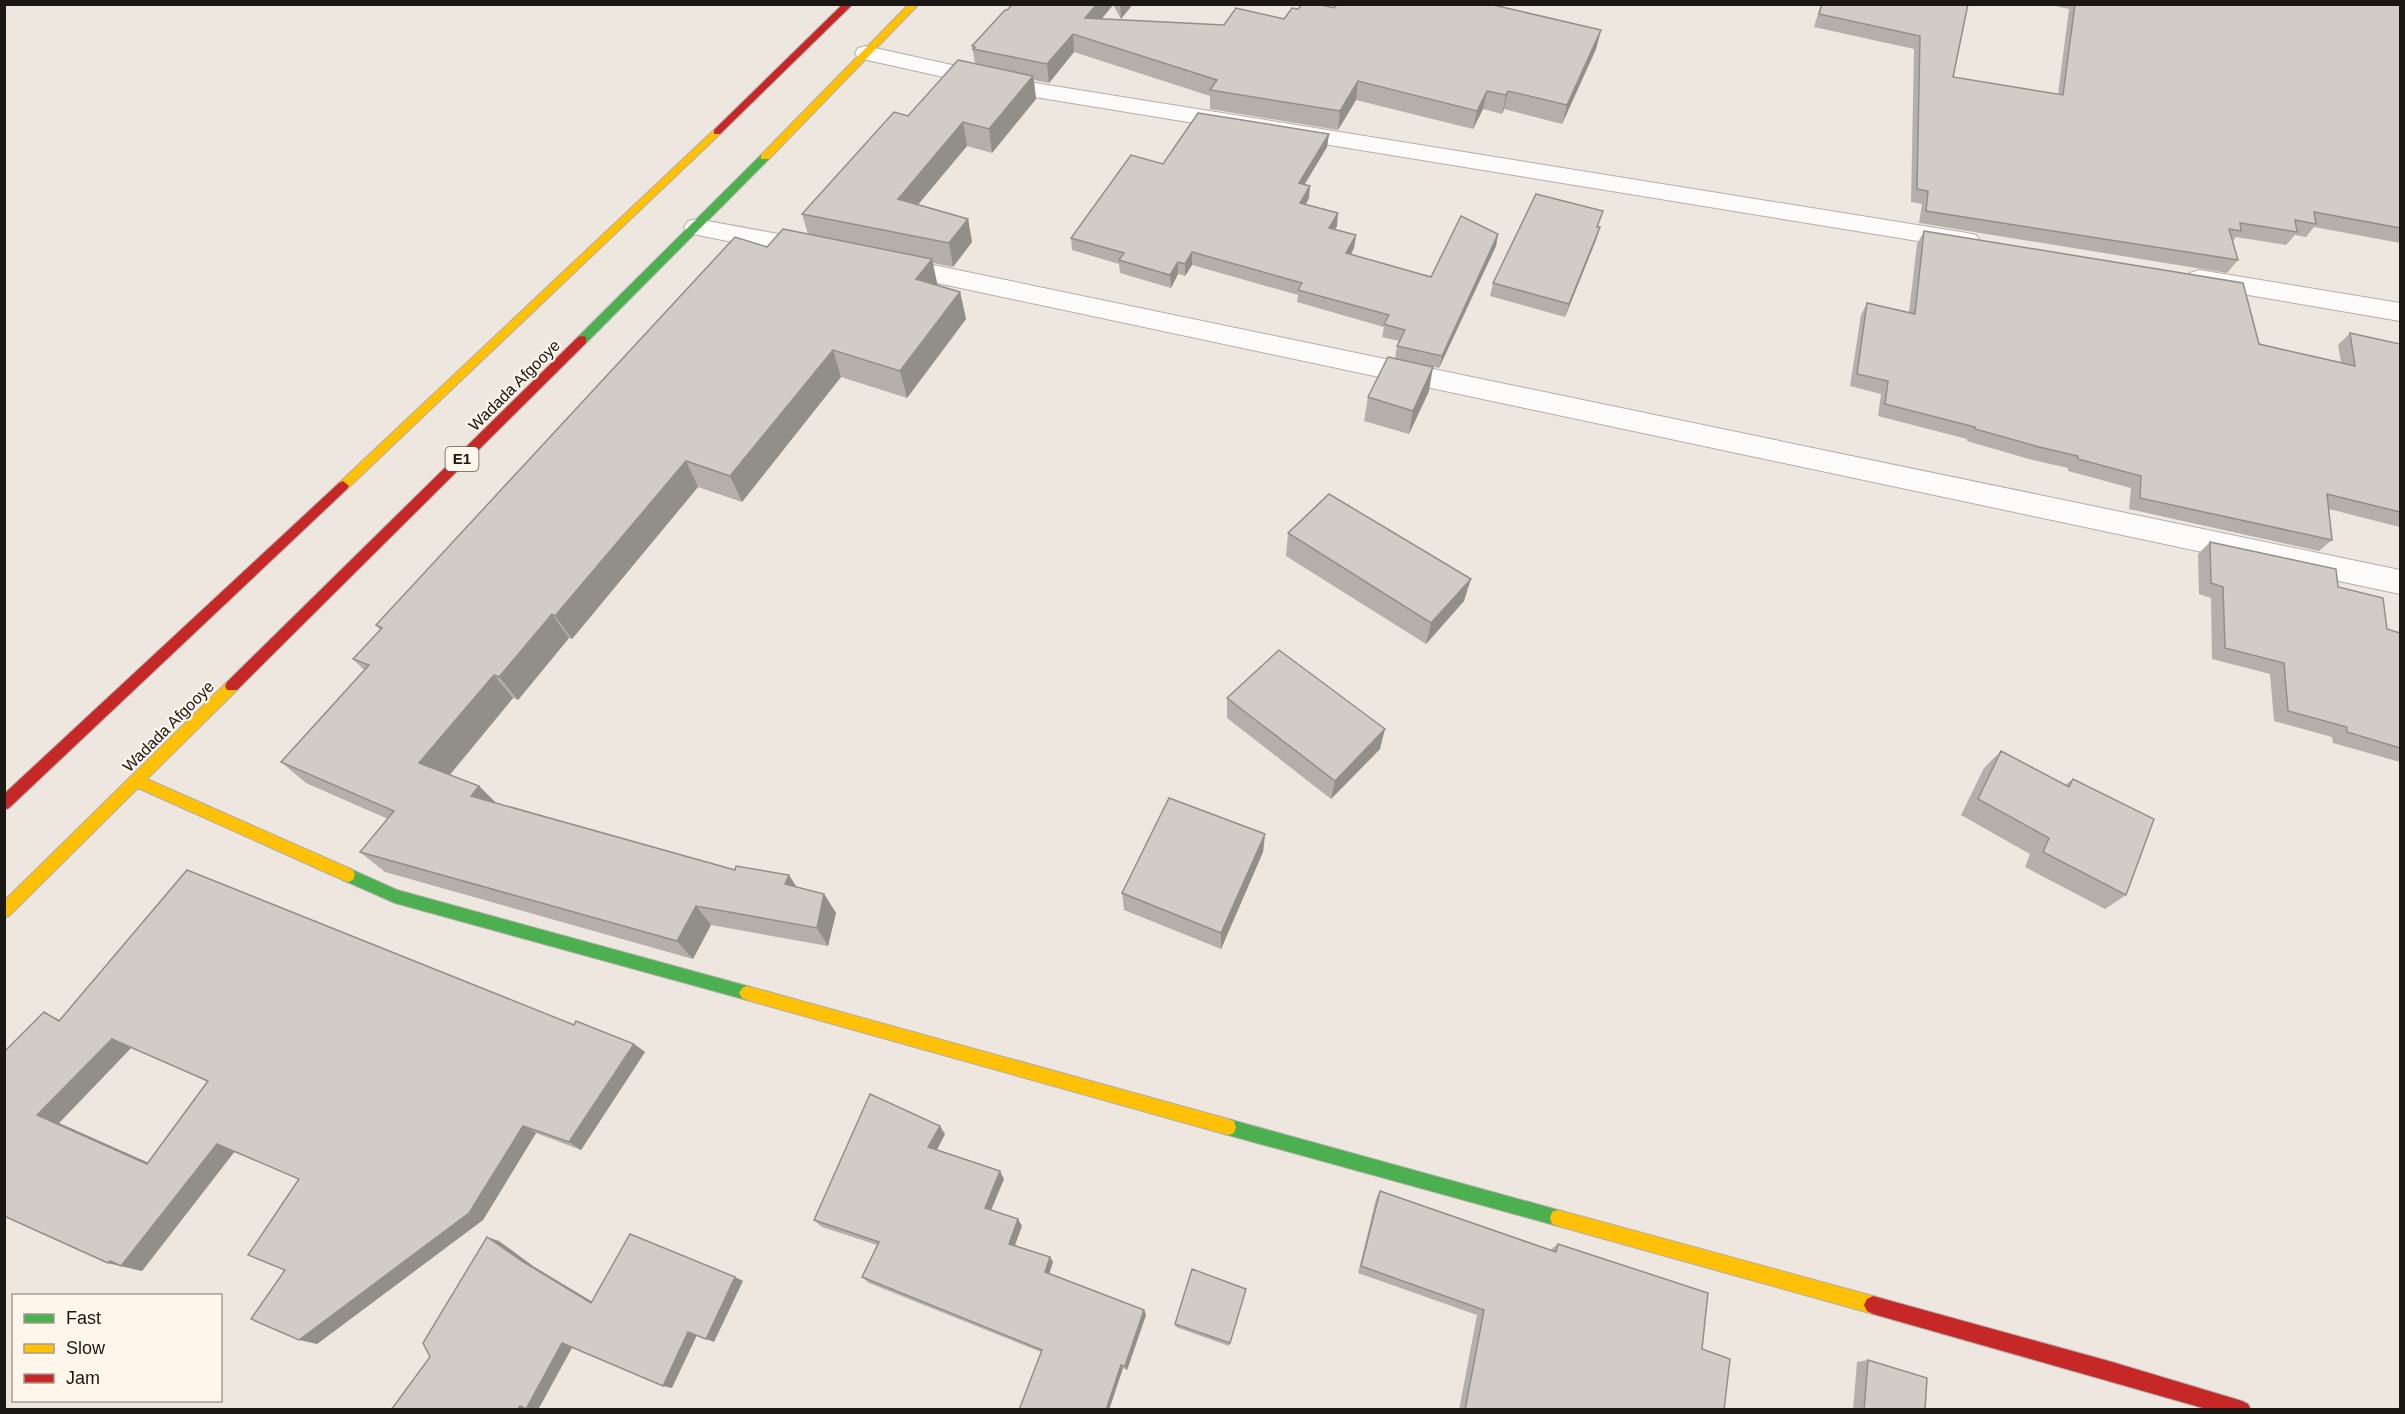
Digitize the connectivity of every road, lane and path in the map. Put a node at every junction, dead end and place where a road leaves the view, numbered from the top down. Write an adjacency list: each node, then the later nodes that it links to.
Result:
1 (849, 4): 10 (main road)
2 (915, 4): 3 (main road, Wadada Afgooye / E1)
3 (866, 53): 4 (main road, Wadada Afgooye / E1); 5 (street)
4 (697, 227): 8 (street); 9 (main road, Wadada Afgooye / E1)
5 (1993, 245)
6 (2179, 276): 7 (street)
7 (2400, 312)
8 (2400, 582)
9 (136, 781): 11 (main road, Wadada Afgooye / E1); 12 (main road)
10 (4, 804)
11 (4, 911)
12 (2242, 1410)

